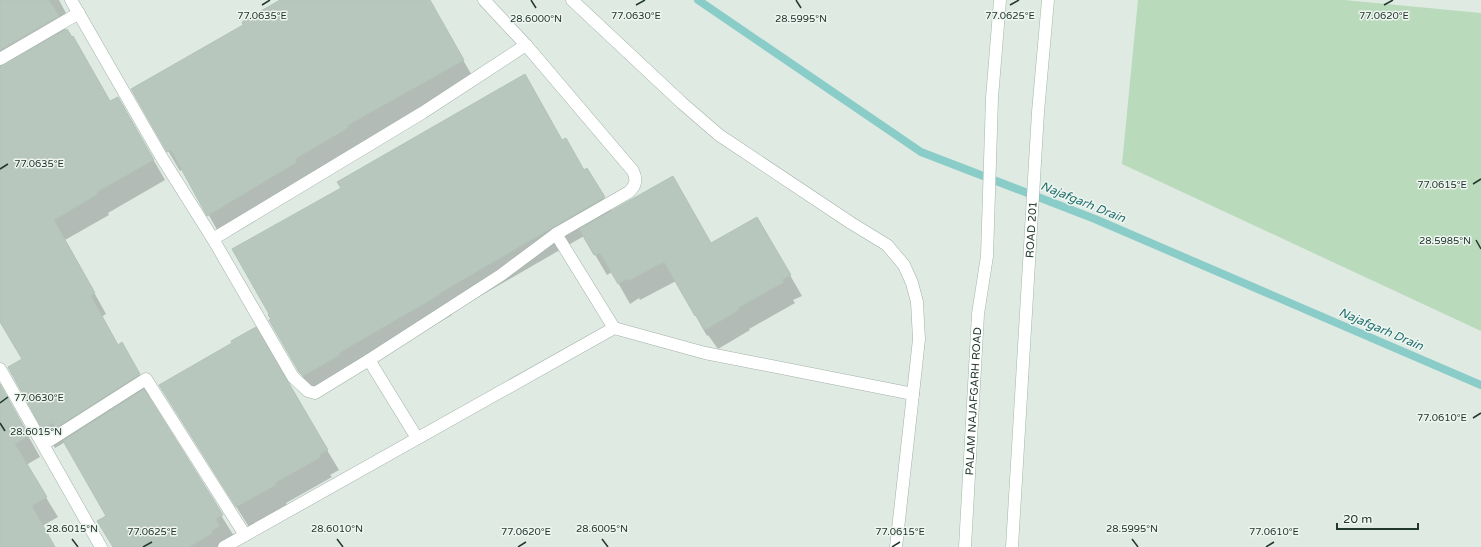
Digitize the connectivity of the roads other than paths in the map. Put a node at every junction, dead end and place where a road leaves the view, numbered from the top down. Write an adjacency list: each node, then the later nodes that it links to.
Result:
1 (71, 0): 6 (street)
2 (484, 0): 7 (street)
3 (572, 0): 14 (street)
4 (1000, 0): 21 (street, PALAM NAJAFGARH ROAD)
5 (1048, 0): 22 (street, ROAD 201)
6 (79, 13): 8 (street); 10 (street)
7 (526, 45): 9 (street); 10 (street)
8 (0, 59)
9 (556, 234): 11 (street); 12 (street)
10 (213, 239): 12 (street)
11 (614, 328): 14 (street); 15 (street)
12 (369, 360): 15 (street)
13 (0, 369): 16 (street)
14 (914, 394): 20 (street)
15 (417, 438): 17 (street)
16 (44, 444): 17 (street); 18 (street)
17 (245, 536): 19 (street)
18 (101, 547)
19 (224, 547)
20 (896, 547)
21 (965, 547)
22 (1012, 547)

